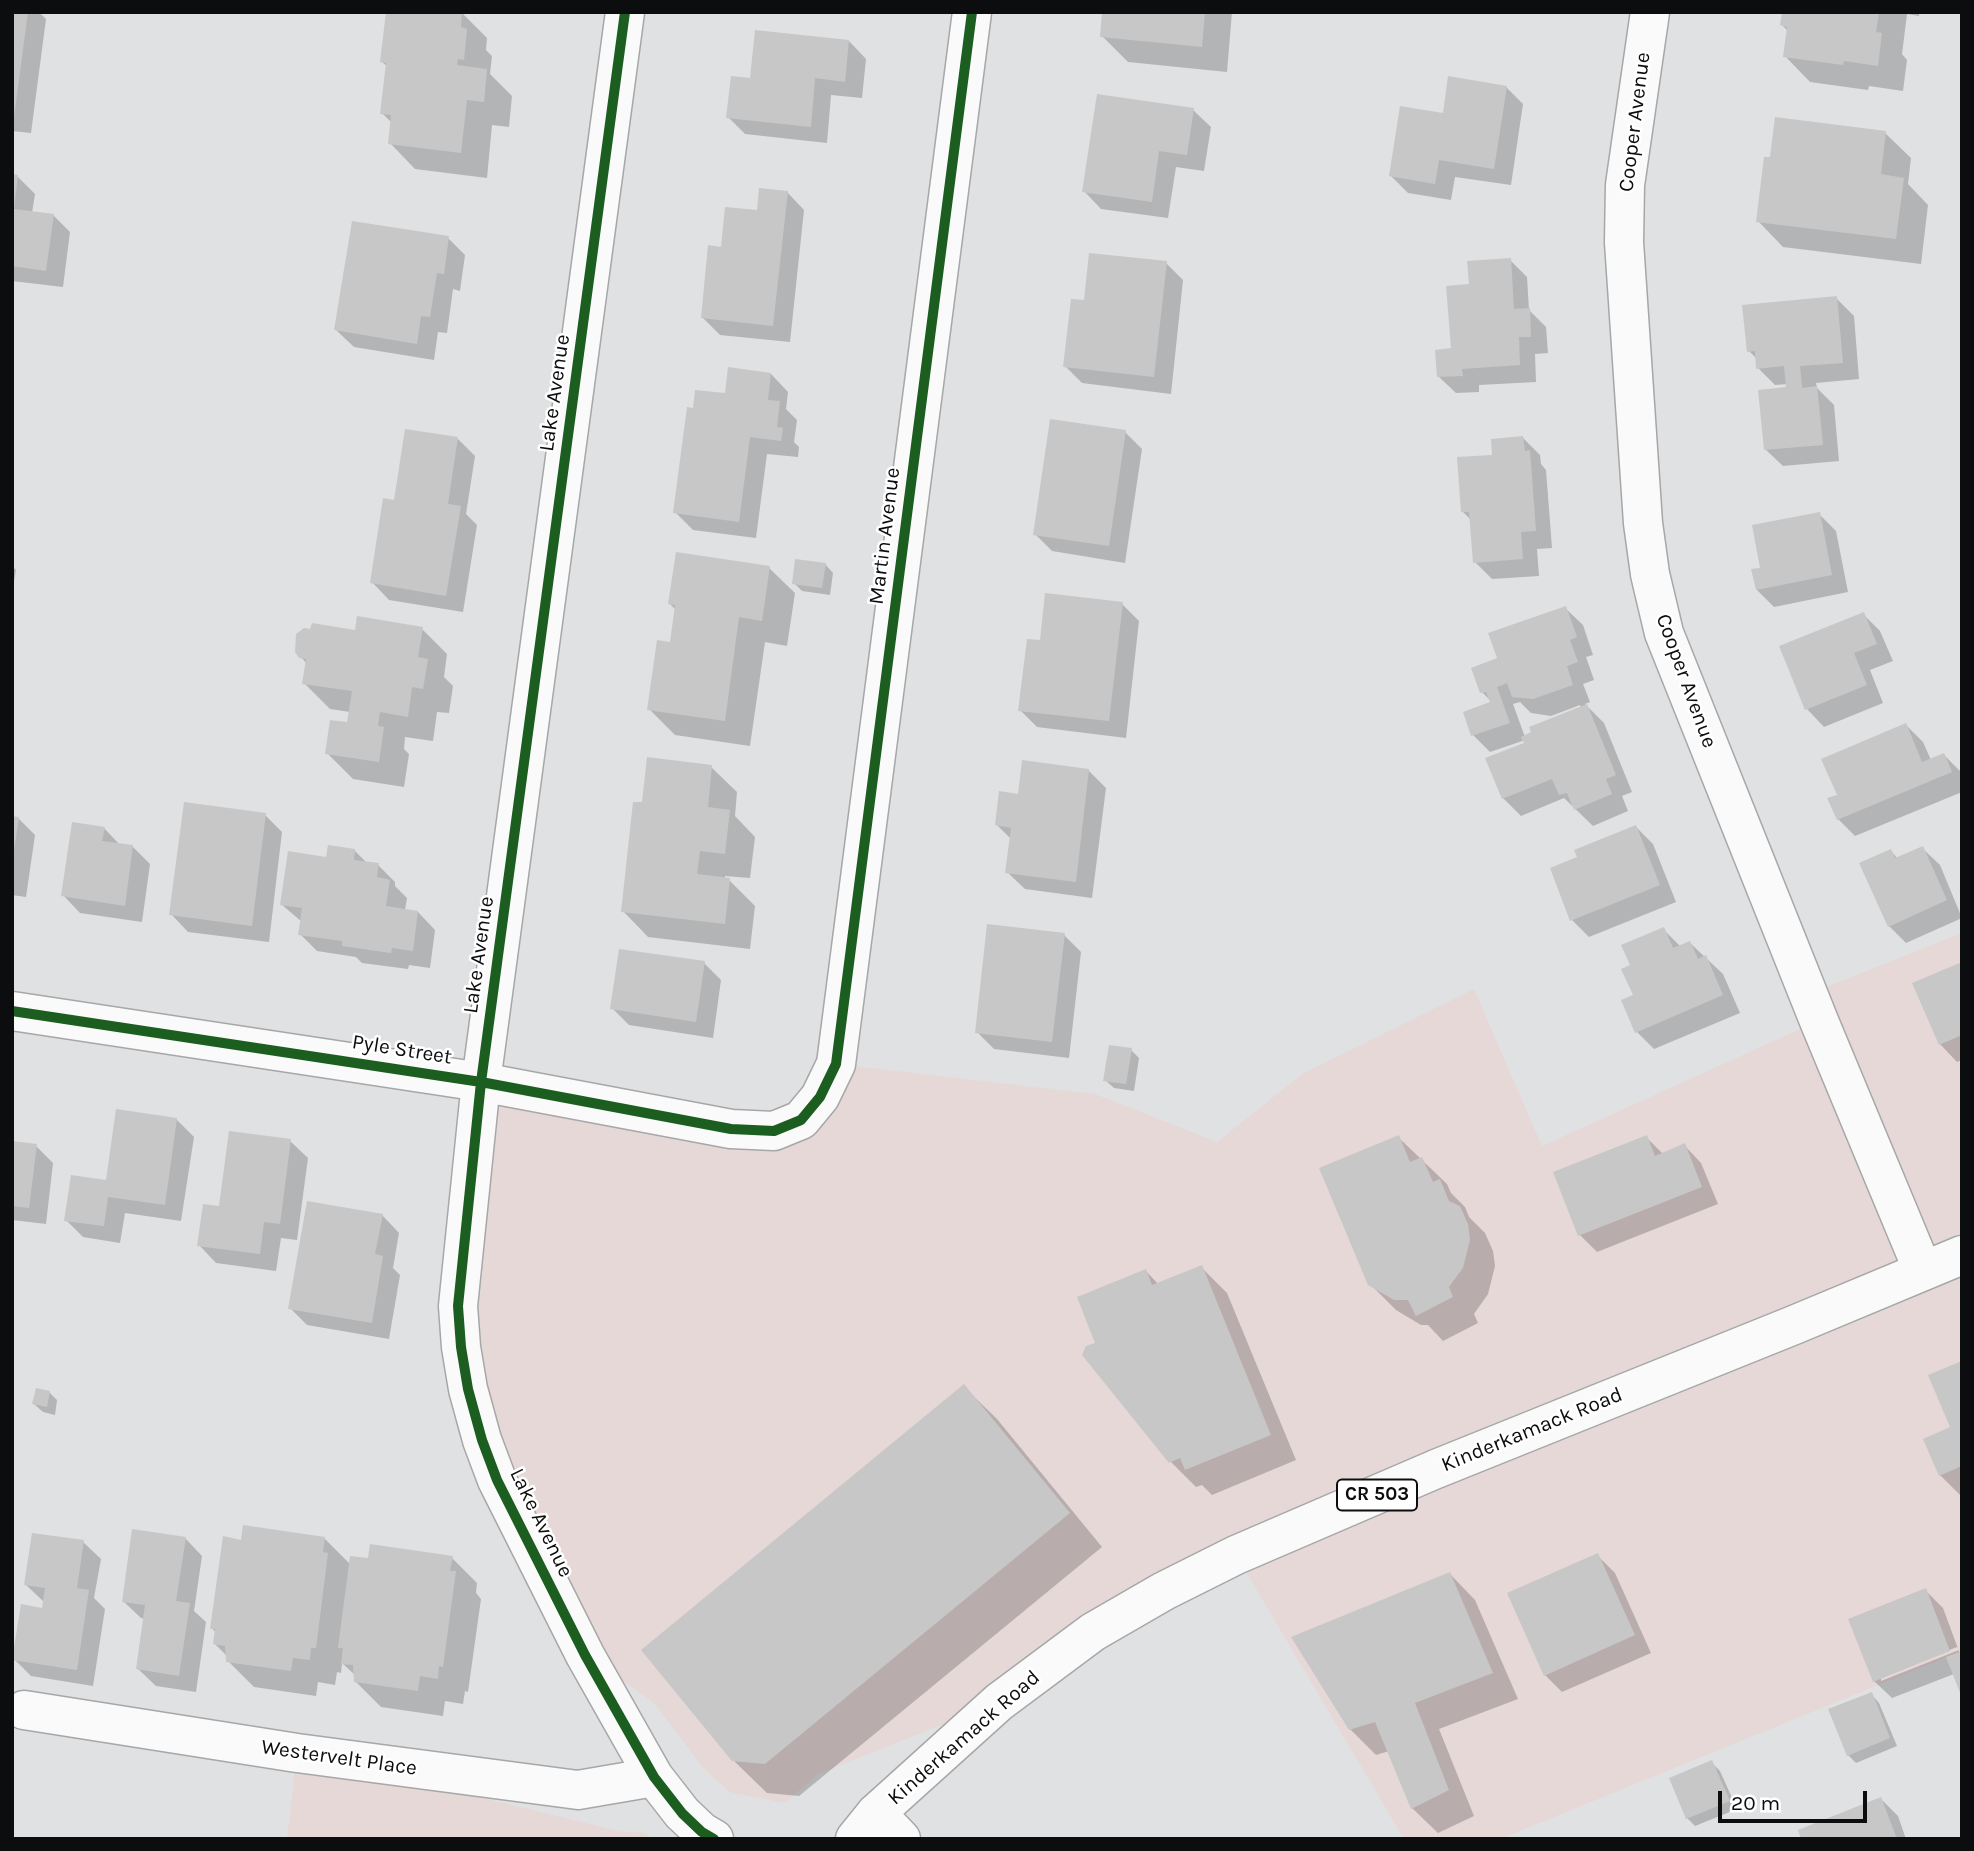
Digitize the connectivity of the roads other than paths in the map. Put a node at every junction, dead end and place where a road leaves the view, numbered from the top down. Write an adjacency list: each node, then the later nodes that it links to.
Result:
1 (625, 12): 6 (street, Lake Avenue)
2 (972, 12): 5 (street, Martin Avenue)
3 (1650, 12): 8 (street, Cooper Avenue)
4 (12, 1011): 6 (street, Pyle Street)
5 (836, 1064): 6 (street, Pyle Street)
6 (481, 1082): 10 (street, Lake Avenue)
7 (1962, 1255): 8 (street, Kinderkamack Road / CR 503)
8 (1923, 1271): 11 (street, Kinderkamack Road / CR 503)
9 (24, 1710): 10 (street, Westervelt Place)
10 (654, 1777): 12 (street, Lake Avenue)
11 (877, 1830)
12 (714, 1839)

